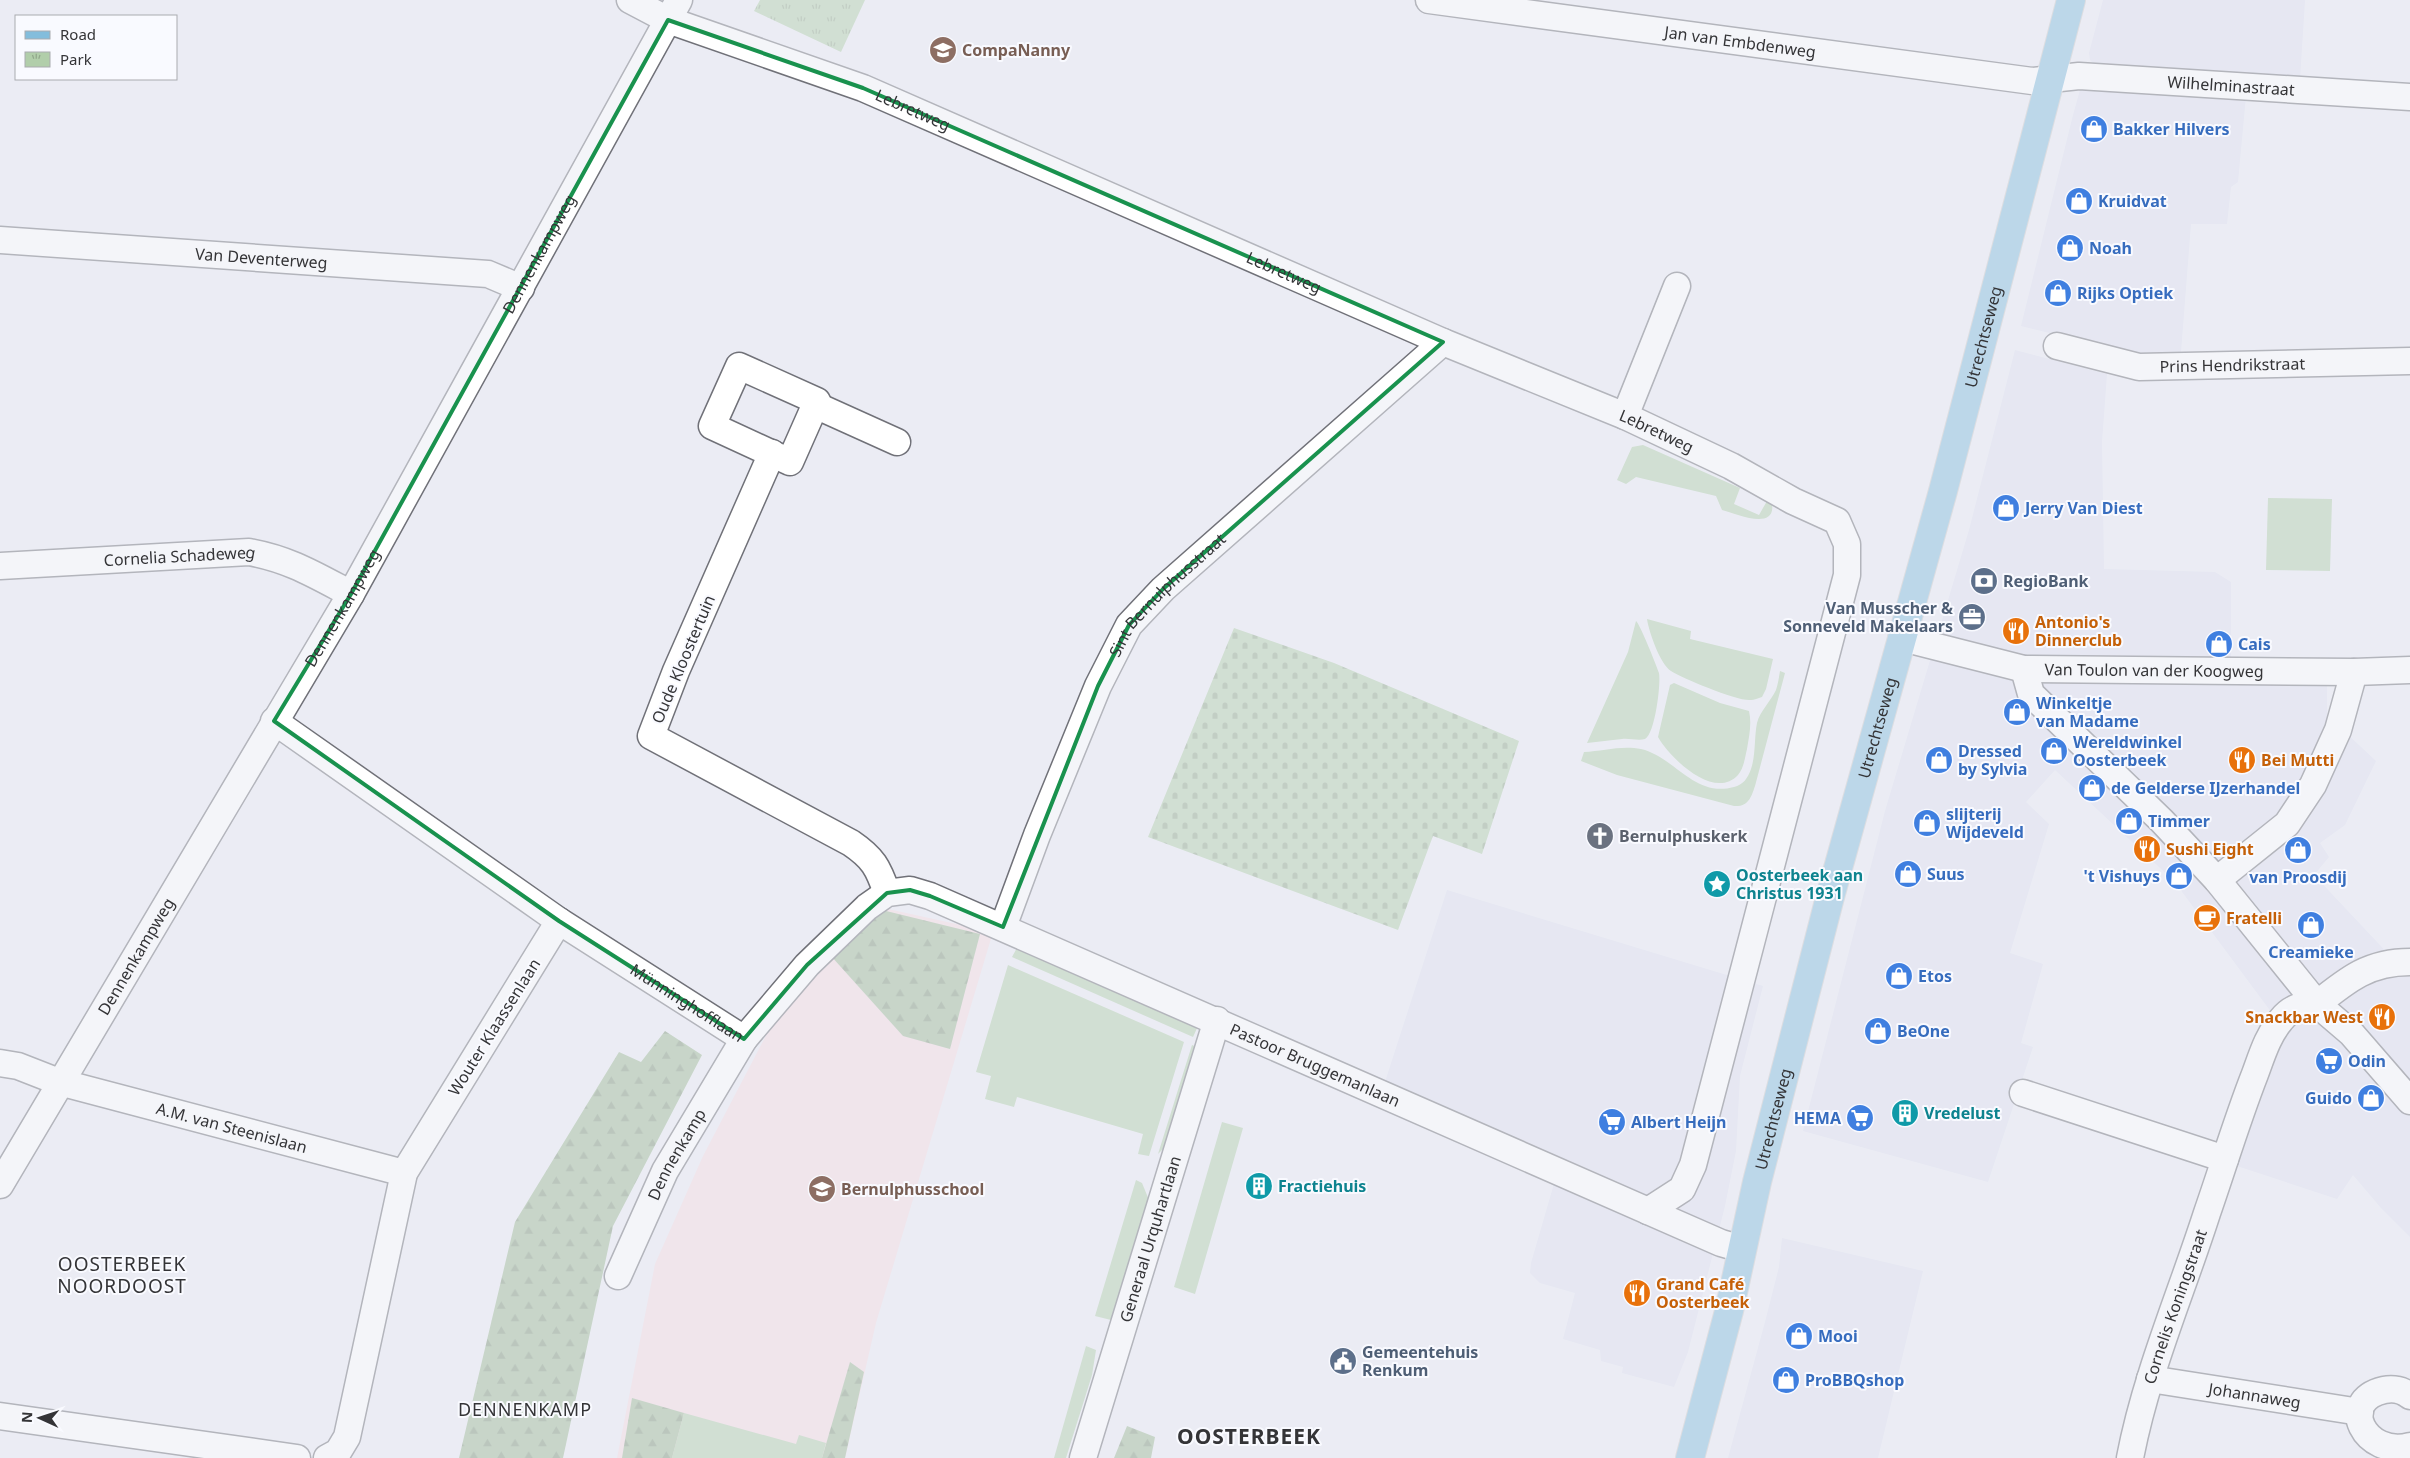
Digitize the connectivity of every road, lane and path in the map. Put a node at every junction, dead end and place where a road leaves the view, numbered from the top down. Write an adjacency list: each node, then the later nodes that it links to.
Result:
1 (630, 0): 4 (street, Lebretweg)
2 (1429, 0): 5 (street, Jan van Embdenweg)
3 (2070, 0): 5 (main road, Utrechtseweg)
4 (673, 10): 9 (street, Dennenkampweg); 10 (street, Lebretweg)
5 (2051, 79): 6 (street, Wilhelminastraat); 19 (main road, Utrechtseweg)
6 (2410, 97)
7 (0, 240): 9 (street, Van Deventerweg)
8 (1677, 286): 14 (street)
9 (521, 288): 18 (street, Dennenkampweg)
10 (1444, 342): 14 (street, Lebretweg); 27 (street, Sint Bernulphusstraat)
11 (2056, 346): 12 (street, Prins Hendrikstraat)
12 (2410, 361)
13 (815, 405): 15 (street); 16 (street); 16 (street)
14 (1625, 416): 39 (street, Lebretweg)
15 (897, 442)
16 (772, 454): 25 (street, Oude Kloostertuin)
17 (0, 566): 18 (street, Cornelia Schadeweg)
18 (351, 594): 23 (street, Dennenkampweg)
19 (1902, 638): 20 (street, Van Toulon van der Koogweg); 40 (main road, Utrechtseweg)
20 (2024, 670): 22 (street, Van Toulon van der Koogweg); 24 (street)
21 (2410, 670): 22 (street, Van Toulon van der Koogweg)
22 (2354, 672): 24 (street)
23 (274, 721): 26 (street); 33 (street, Dennenkampweg)
24 (2217, 880): 29 (street)
25 (887, 893): 27 (street, Pastoor Bruggemanlaan); 31 (street, Münninghofflaan)
26 (559, 922): 31 (street, Münninghofflaan); 37 (street, Wouter Klaassenlaan)
27 (1003, 927): 30 (street, Pastoor Bruggemanlaan)
28 (2410, 962): 29 (street)
29 (2317, 1004): 35 (street); 36 (street, Cornelis Koningstraat)
30 (1216, 1020): 39 (street, Pastoor Bruggemanlaan); 49 (street, Generaal Urquhartlaan)
31 (744, 1038): 41 (street, Dennenkamp)
32 (0, 1063): 33 (street, A.M. van Steenislaan)
33 (59, 1082): 37 (street, A.M. van Steenislaan); 38 (street, Dennenkampweg)
34 (2023, 1093): 36 (street)
35 (2410, 1101)
36 (2225, 1159): 42 (street, Cornelis Koningstraat)
37 (404, 1172): 48 (street, Wouter Klaassenlaan)
38 (0, 1185)
39 (1648, 1211): 40 (street, Pastoor Bruggemanlaan)
40 (1742, 1250): 50 (main road, Utrechtseweg)
41 (618, 1276)
42 (2150, 1379): 44 (street, Johannaweg); 51 (street, Cornelis Koningstraat)
43 (2410, 1396): 44 (street)
44 (2360, 1412): 46 (street)
45 (0, 1416): 47 (street)
46 (2410, 1446)
47 (297, 1458)
48 (327, 1458)
49 (1083, 1458)
50 (1690, 1458)
51 (2130, 1458)

